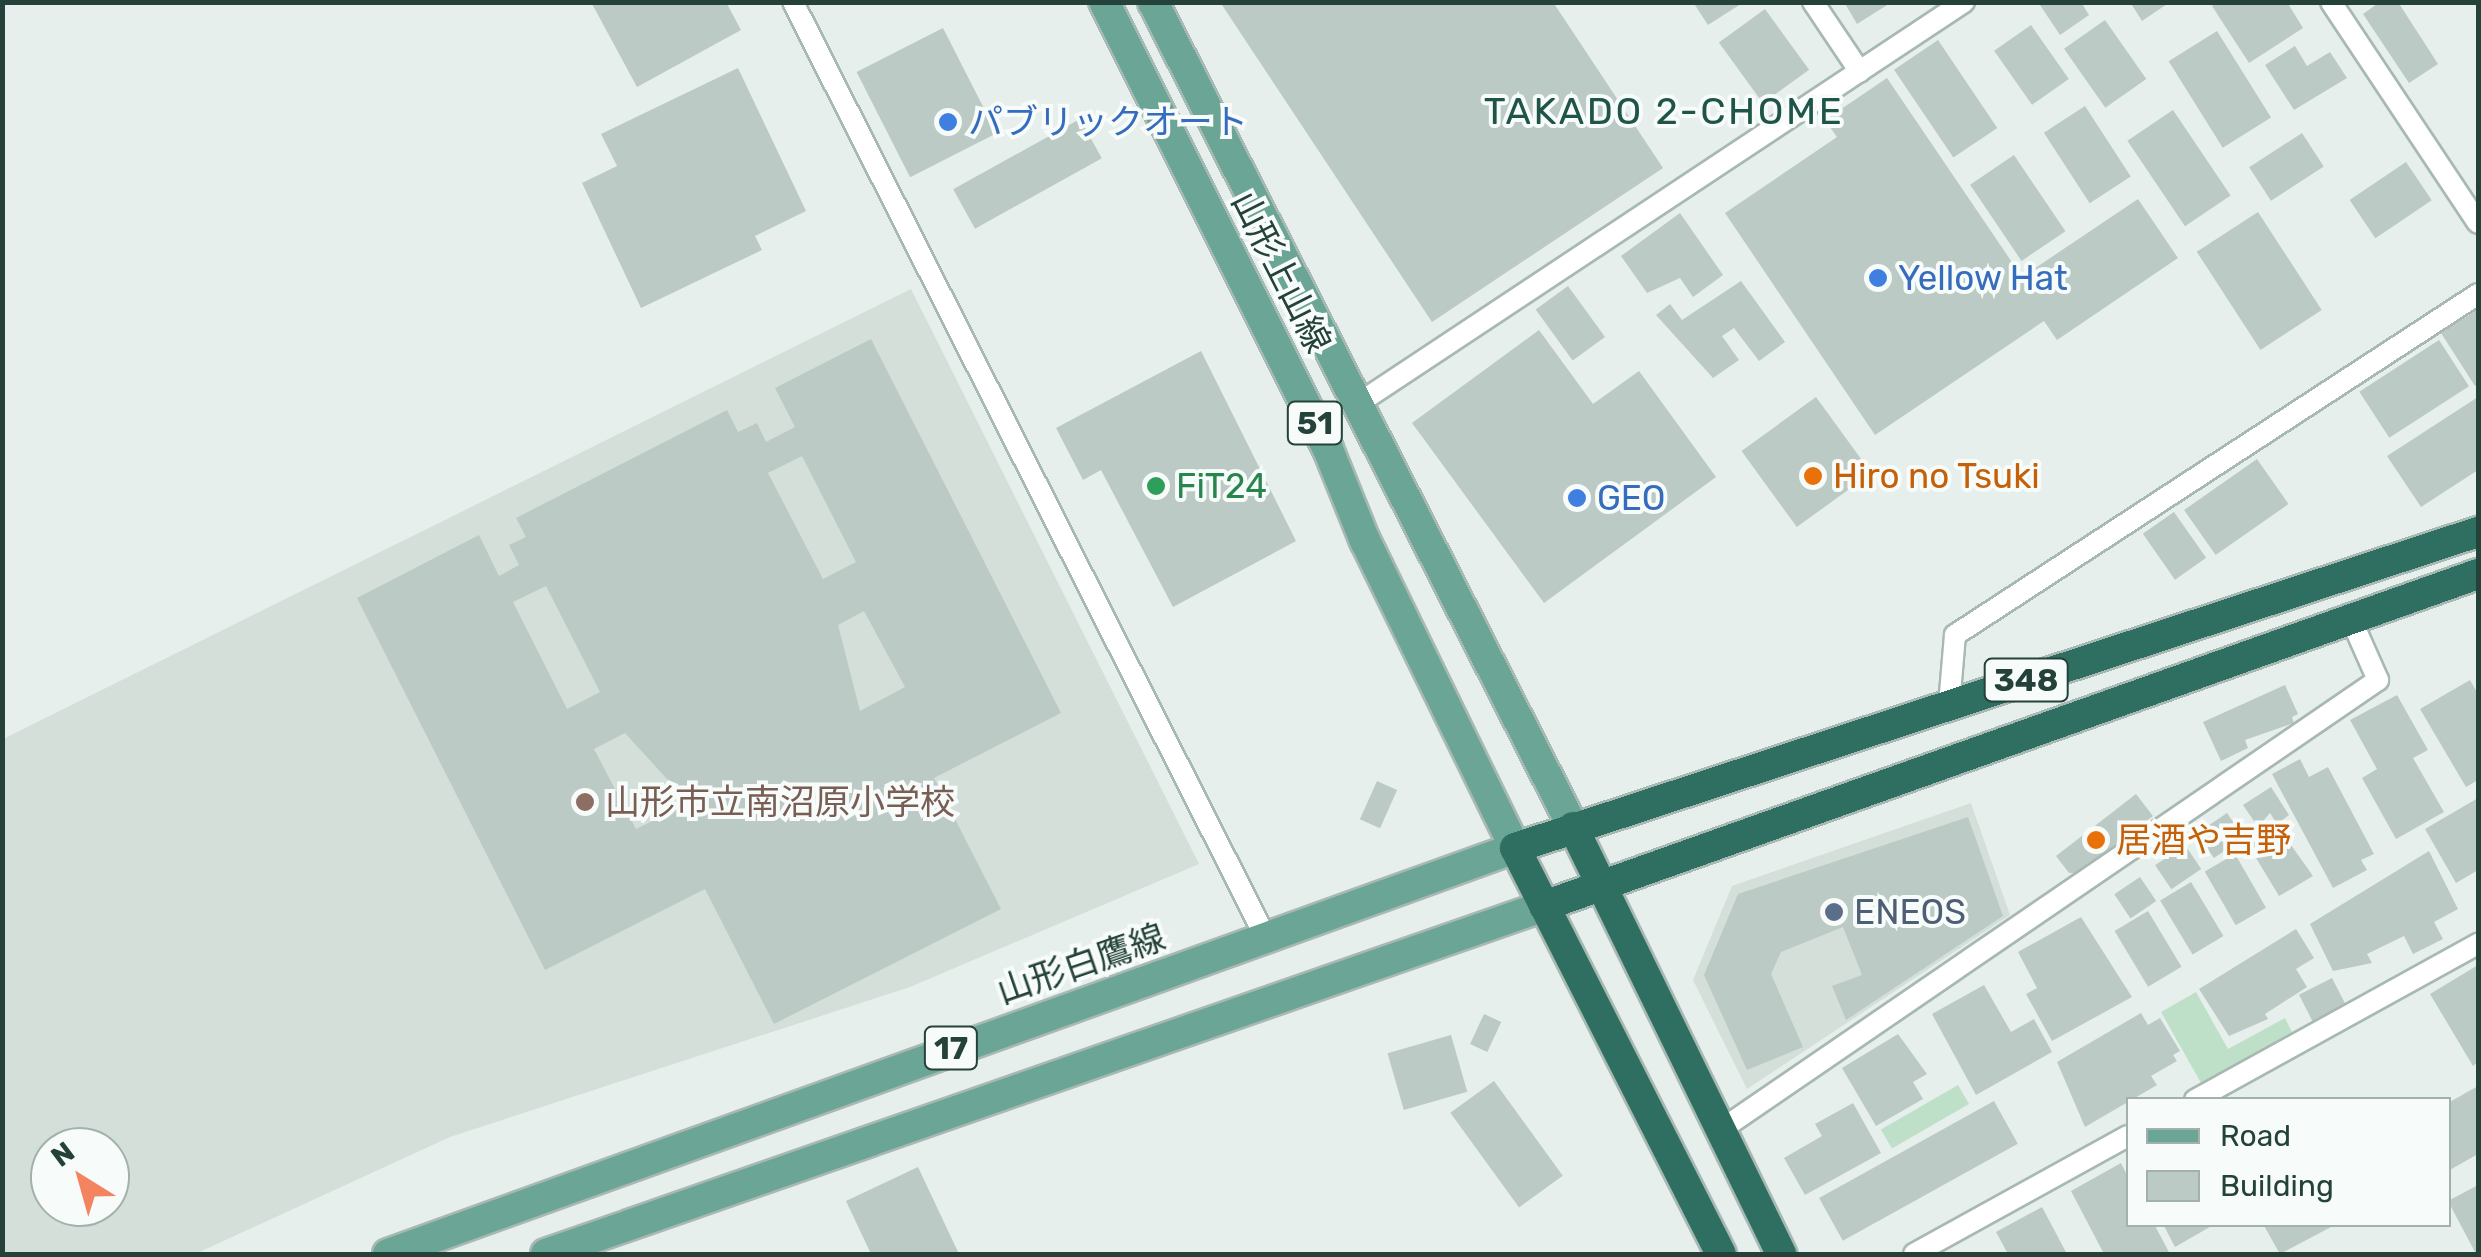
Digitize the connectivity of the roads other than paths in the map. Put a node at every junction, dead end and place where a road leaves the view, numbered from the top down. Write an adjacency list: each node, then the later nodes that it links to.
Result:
1 (793, 2): 19 (lane)
2 (1104, 2): 16 (main road, 山形上山線 / 51)
3 (1153, 2): 10 (main road, 山形上山線 / 51)
4 (1813, 2): 7 (lane)
5 (1964, 2): 7 (lane)
6 (2331, 2): 8 (lane)
7 (1860, 72): 10 (lane)
8 (2478, 223)
9 (2478, 294): 14 (lane)
10 (1358, 404): 15 (main road, 山形上山線 / 51)
11 (2478, 532): 14 (highway, 348)
12 (2478, 574): 13 (highway, 348)
13 (2351, 618): 17 (highway, 348); 22 (lane)
14 (1949, 705): 15 (highway, 348)
15 (1573, 827): 16 (highway, 348); 17 (highway)
16 (1516, 848): 18 (highway); 19 (main road, 山形白鷹線 / 17)
17 (1603, 885): 18 (highway, 348); 22 (highway)
18 (1544, 906): 25 (main road, 17); 26 (highway)
19 (1267, 940): 24 (main road, 山形白鷹線 / 17)
20 (2478, 944): 21 (lane)
21 (2200, 1097)
22 (1722, 1128): 27 (highway)
23 (2126, 1137): 28 (lane)
24 (388, 1254)
25 (546, 1254)
26 (1722, 1254)
27 (1781, 1254)
28 (1914, 1254)

